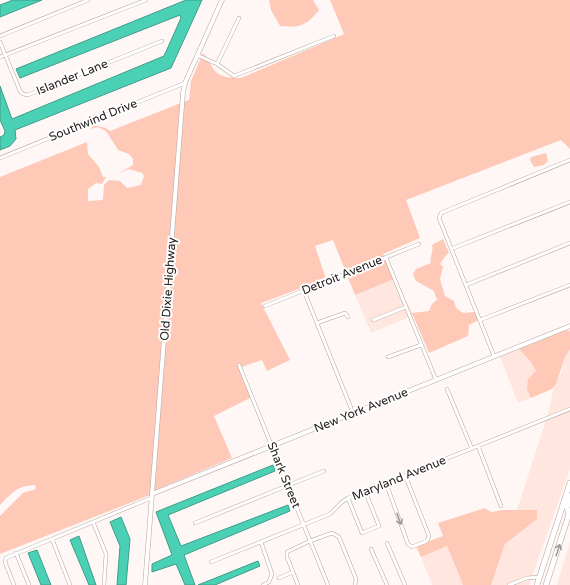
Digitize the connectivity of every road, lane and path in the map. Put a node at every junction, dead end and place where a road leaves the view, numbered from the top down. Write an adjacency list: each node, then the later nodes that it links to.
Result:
1 (88, 0): 5 (street)
2 (146, 0): 9 (street)
3 (222, 0): 10 (street, Old Dixie Highway)
4 (239, 18): 12 (street)
5 (0, 36)
6 (334, 36): 12 (street)
7 (162, 41): 9 (street, Islander Lane)
8 (0, 42): 9 (street, Islander Lane)
9 (5, 55): 11 (street)
10 (197, 55): 12 (street); 13 (street, Old Dixie Highway)
11 (0, 57)
12 (217, 64)
13 (186, 83): 14 (street, Southwind Drive); 48 (street, Old Dixie Highway)
14 (0, 158)
15 (570, 160): 19 (street)
16 (570, 202): 19 (street)
17 (570, 243): 21 (street)
18 (419, 244): 20 (street, Detroit Avenue)
19 (451, 249): 21 (street)
20 (386, 258): 23 (street, Detroit Avenue); 25 (street)
21 (466, 285): 28 (street)
22 (570, 285): 28 (street)
23 (304, 291): 24 (street, Detroit Avenue); 29 (street)
24 (265, 306)
25 (406, 307): 27 (street); 31 (street)
26 (348, 317): 29 (street)
27 (373, 320)
28 (480, 320): 32 (street)
29 (317, 323): 38 (street)
30 (570, 326): 32 (street, New York Avenue)
31 (421, 345): 33 (street); 35 (street)
32 (494, 356): 35 (street, New York Avenue)
33 (388, 357)
34 (239, 365): 39 (street, Shark Street)
35 (436, 380): 38 (street, New York Avenue)
36 (448, 389): 41 (street)
37 (570, 410): 40 (street, Maryland Avenue)
38 (353, 413): 39 (street, New York Avenue)
39 (272, 446): 46 (street, Shark Street); 48 (street, New York Avenue)
40 (478, 446): 41 (street, Maryland Avenue); 51 (street)
41 (472, 448): 43 (street, Maryland Avenue)
42 (324, 472): 46 (street)
43 (405, 475): 44 (street, Maryland Avenue); 44 (street, one-way to 43)
44 (386, 483): 47 (street, Maryland Avenue)
45 (570, 483): 54 (highway)
46 (289, 485): 55 (street); 56 (street, Shark Street)
47 (365, 491): 50 (street, Maryland Avenue); 50 (street)
48 (151, 496): 53 (street, New York Avenue); 71 (street, Old Dixie Highway)
49 (570, 496): 52 (highway)
50 (348, 498): 56 (street, Maryland Avenue)
51 (502, 506)
52 (570, 513): 54 (highway); 81 (highway, one-way to 52)
53 (93, 522): 57 (street, New York Avenue); 70 (street)
54 (558, 522): 65 (highway)
55 (195, 523)
56 (304, 525): 58 (street, Shark Street); 59 (street, Maryland Avenue)
57 (52, 539): 62 (street, New York Avenue); 69 (street)
58 (310, 541): 64 (street); 74 (street, Shark Street); 75 (street)
59 (261, 542): 63 (street, Maryland Avenue); 72 (street)
60 (386, 543): 77 (street)
61 (371, 549): 76 (street)
62 (16, 553): 67 (street, New York Avenue); 68 (street)
63 (211, 562)
64 (293, 572): 66 (street); 73 (street)
65 (540, 577): 78 (street); 79 (highway); 80 (highway)
66 (279, 578)
67 (14, 585)
68 (29, 585)
69 (70, 585)
70 (104, 585)
71 (145, 585)
72 (263, 585)
73 (298, 585)
74 (328, 585)
75 (355, 585)
76 (387, 585)
77 (405, 585)
78 (509, 585)
79 (538, 585)
80 (542, 585)
81 (546, 585)

